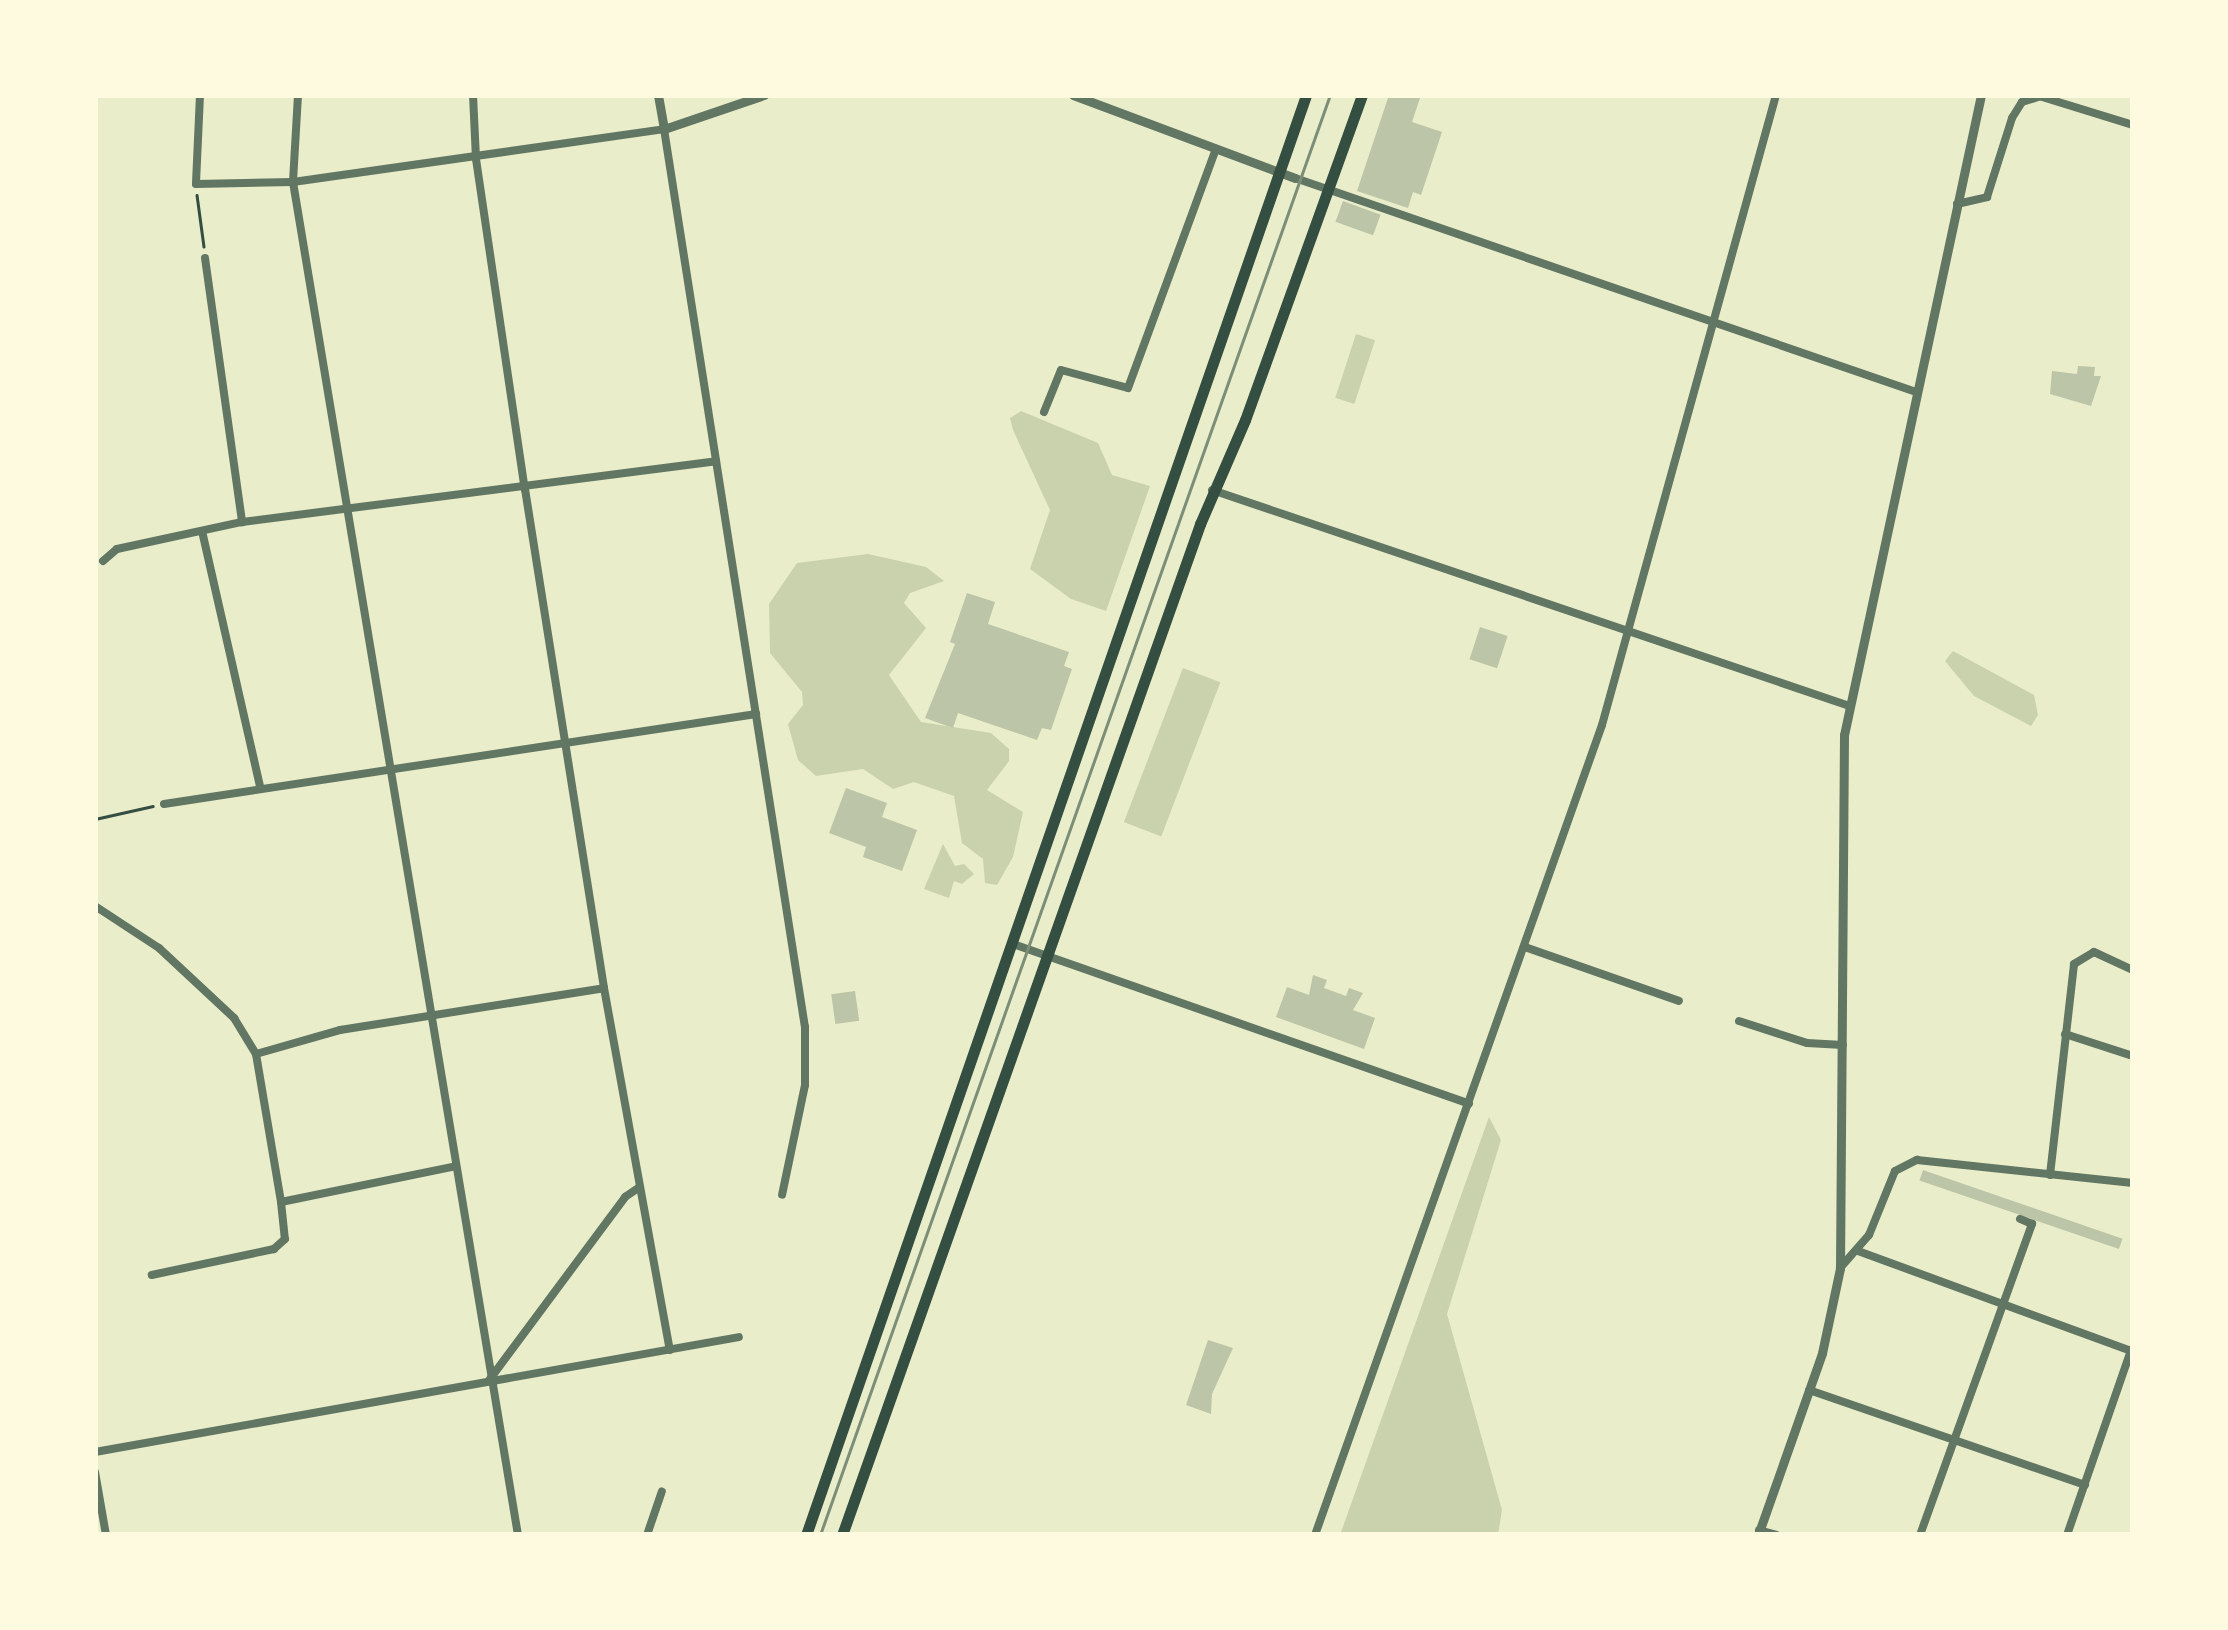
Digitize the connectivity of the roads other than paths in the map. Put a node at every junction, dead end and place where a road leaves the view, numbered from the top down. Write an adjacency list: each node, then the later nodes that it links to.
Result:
1 (200, 95): 19 (street)
2 (298, 95): 19 (street)
3 (473, 95): 16 (street)
4 (658, 95): 14 (street)
5 (764, 95): 14 (street)
6 (1073, 95): 12 (street)
7 (1306, 95): 17 (main road)
8 (1362, 95): 20 (main road)
9 (1776, 95): 23 (street)
10 (1982, 95): 21 (street)
11 (2039, 96): 13 (street); 21 (street)
12 (1093, 99): 15 (street)
13 (2133, 125)
14 (664, 129): 16 (street); 26 (street)
15 (1216, 149): 17 (street); 25 (street)
16 (476, 159): 19 (street); 27 (street)
17 (1280, 172): 18 (street); 41 (main road)
18 (1295, 178): 20 (street)
19 (293, 182): 29 (street)
20 (1328, 190): 23 (street); 28 (main road)
21 (1957, 204): 24 (street)
22 (206, 258): 30 (street)
23 (1709, 322): 24 (street); 33 (street)
24 (1916, 392): 34 (street)
25 (1044, 412)
26 (716, 462): 27 (street); 35 (street)
27 (525, 488): 29 (street); 36 (street)
28 (1212, 490): 33 (street); 43 (main road)
29 (346, 509): 30 (street); 37 (street)
30 (242, 522): 31 (street)
31 (202, 531): 32 (street); 38 (street)
32 (103, 561)
33 (1632, 631): 34 (street); 42 (street)
34 (1847, 705): 50 (street)
35 (756, 714): 36 (street); 58 (street)
36 (570, 743): 37 (street); 45 (street)
37 (390, 768): 38 (street); 47 (street)
38 (260, 786): 39 (street)
39 (164, 804)
40 (95, 906): 51 (street)
41 (1016, 945): 43 (street); 79 (main road)
42 (1524, 947): 46 (street); 53 (street)
43 (1046, 956): 53 (street); 80 (main road)
44 (2133, 970): 49 (street)
45 (604, 988): 47 (street); 57 (street)
46 (1679, 1000)
47 (428, 1017): 51 (street); 54 (street)
48 (1738, 1020): 50 (street)
49 (2065, 1034): 52 (street); 55 (street)
50 (1843, 1045): 62 (street)
51 (256, 1054): 59 (street)
52 (2133, 1056)
53 (1468, 1104): 81 (street)
54 (452, 1167): 59 (street); 68 (street)
55 (2050, 1175): 56 (street); 61 (street)
56 (2133, 1183)
57 (640, 1188): 67 (street); 68 (street)
58 (782, 1195)
59 (281, 1202): 63 (street)
60 (2020, 1219): 64 (street)
61 (1858, 1251): 62 (street); 64 (street)
62 (1840, 1268): 69 (street)
63 (152, 1275)
64 (2002, 1304): 66 (street); 70 (street)
65 (739, 1337): 67 (street)
66 (2132, 1348): 73 (street)
67 (670, 1350): 68 (street)
68 (491, 1382): 71 (street); 77 (street)
69 (1810, 1390): 70 (street); 75 (street)
70 (1954, 1439): 73 (street); 83 (street)
71 (95, 1452)
72 (95, 1472): 76 (street)
73 (2084, 1486): 84 (street)
74 (662, 1491): 78 (street)
75 (1758, 1532): 82 (street)
76 (106, 1535)
77 (518, 1535)
78 (646, 1535)
79 (806, 1535)
80 (842, 1535)
81 (1315, 1535)
82 (1776, 1535)
83 (1920, 1535)
84 (2067, 1535)

